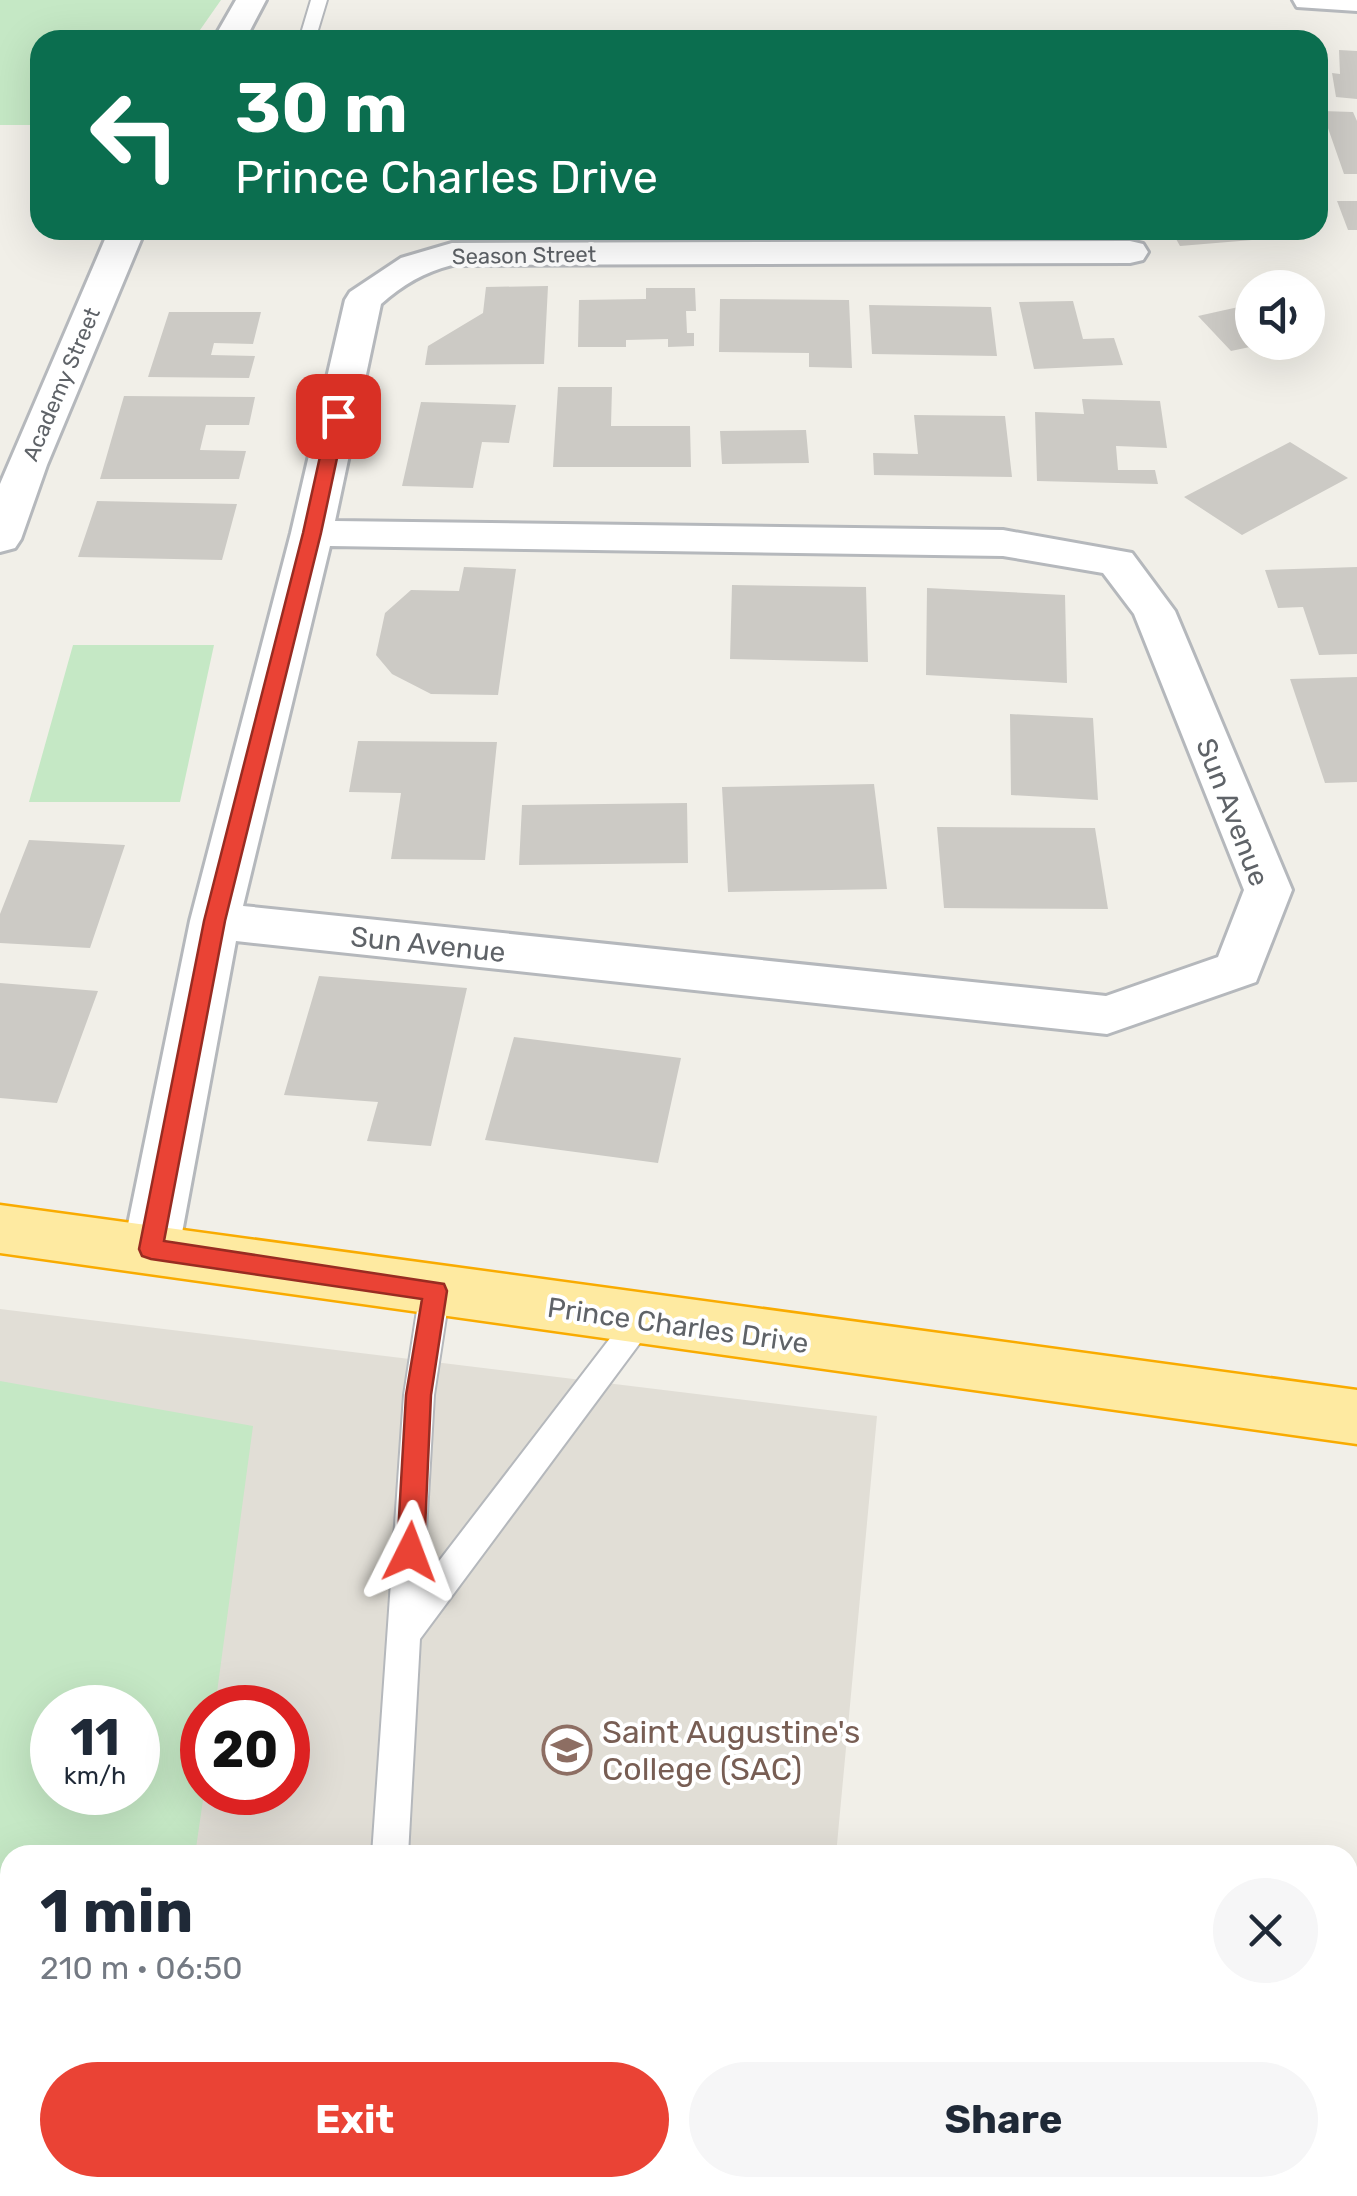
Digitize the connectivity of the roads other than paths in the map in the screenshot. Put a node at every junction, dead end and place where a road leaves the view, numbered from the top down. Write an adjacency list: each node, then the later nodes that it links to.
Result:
1 (251, 0): 5 (street)
2 (319, 0): 6 (lane)
3 (1308, 0): 4 (street)
4 (1357, 2)
5 (234, 30)
6 (309, 30)
7 (123, 240): 10 (street, Academy Street)
8 (1130, 252): 9 (street, Season Street)
9 (312, 533): 11 (street, Season Street); 11 (street, Sun Avenue)
10 (0, 539)
11 (214, 921): 13 (street, Season Street)
12 (0, 1229): 13 (highway, Prince Charles Drive)
13 (151, 1249): 14 (highway, Prince Charles Drive)
14 (435, 1291): 15 (highway, Prince Charles Drive); 17 (lane)
15 (642, 1320): 16 (highway, Prince Charles Drive); 17 (lane)
16 (1357, 1417)
17 (406, 1632): 18 (lane)
18 (391, 1845)

